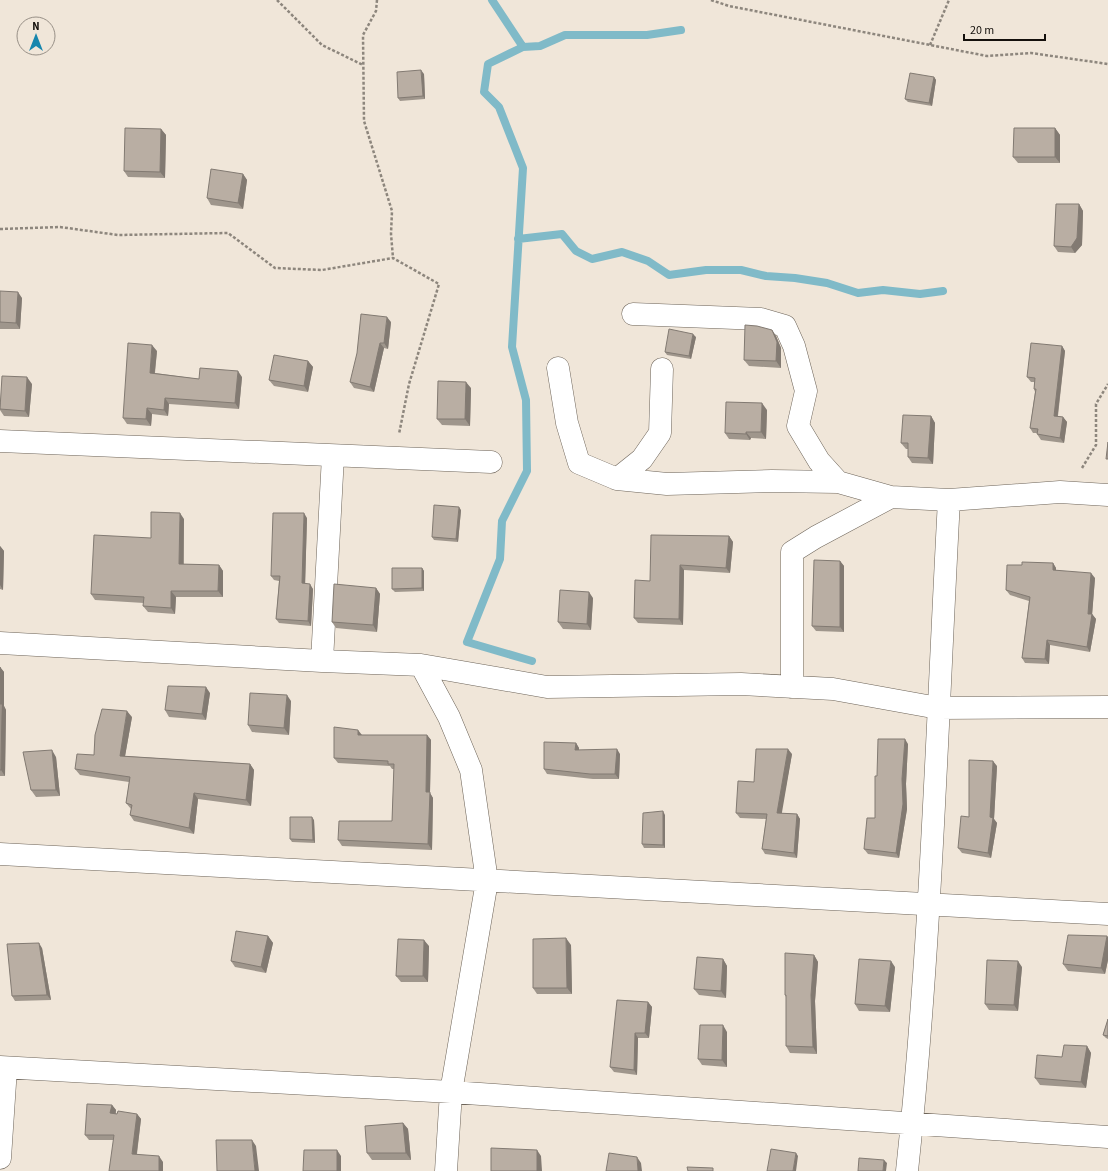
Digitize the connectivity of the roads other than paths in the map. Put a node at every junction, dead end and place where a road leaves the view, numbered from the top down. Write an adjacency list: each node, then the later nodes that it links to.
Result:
1 (633, 314): 8 (street)
2 (558, 368): 7 (street)
3 (662, 369): 7 (street)
4 (0, 441): 5 (street)
5 (333, 456): 6 (street); 13 (street)
6 (491, 462)
7 (617, 478): 8 (street)
8 (838, 482): 10 (street)
9 (1108, 495): 11 (street)
10 (891, 496): 11 (street); 15 (street)
11 (948, 500): 17 (street)
12 (0, 642): 13 (street)
13 (322, 660): 14 (street)
14 (421, 665): 15 (street); 19 (street)
15 (792, 687): 17 (street)
16 (1108, 707): 17 (street)
17 (938, 708): 20 (street)
18 (0, 854): 19 (street)
19 (487, 881): 20 (street); 23 (street)
20 (928, 904): 21 (street); 24 (street)
21 (1108, 914)
22 (3, 1068): 23 (street); 26 (street)
23 (451, 1092): 24 (street); 27 (street)
24 (912, 1124): 25 (street); 28 (street)
25 (1108, 1137)
26 (0, 1158)
27 (446, 1171)
28 (907, 1171)

